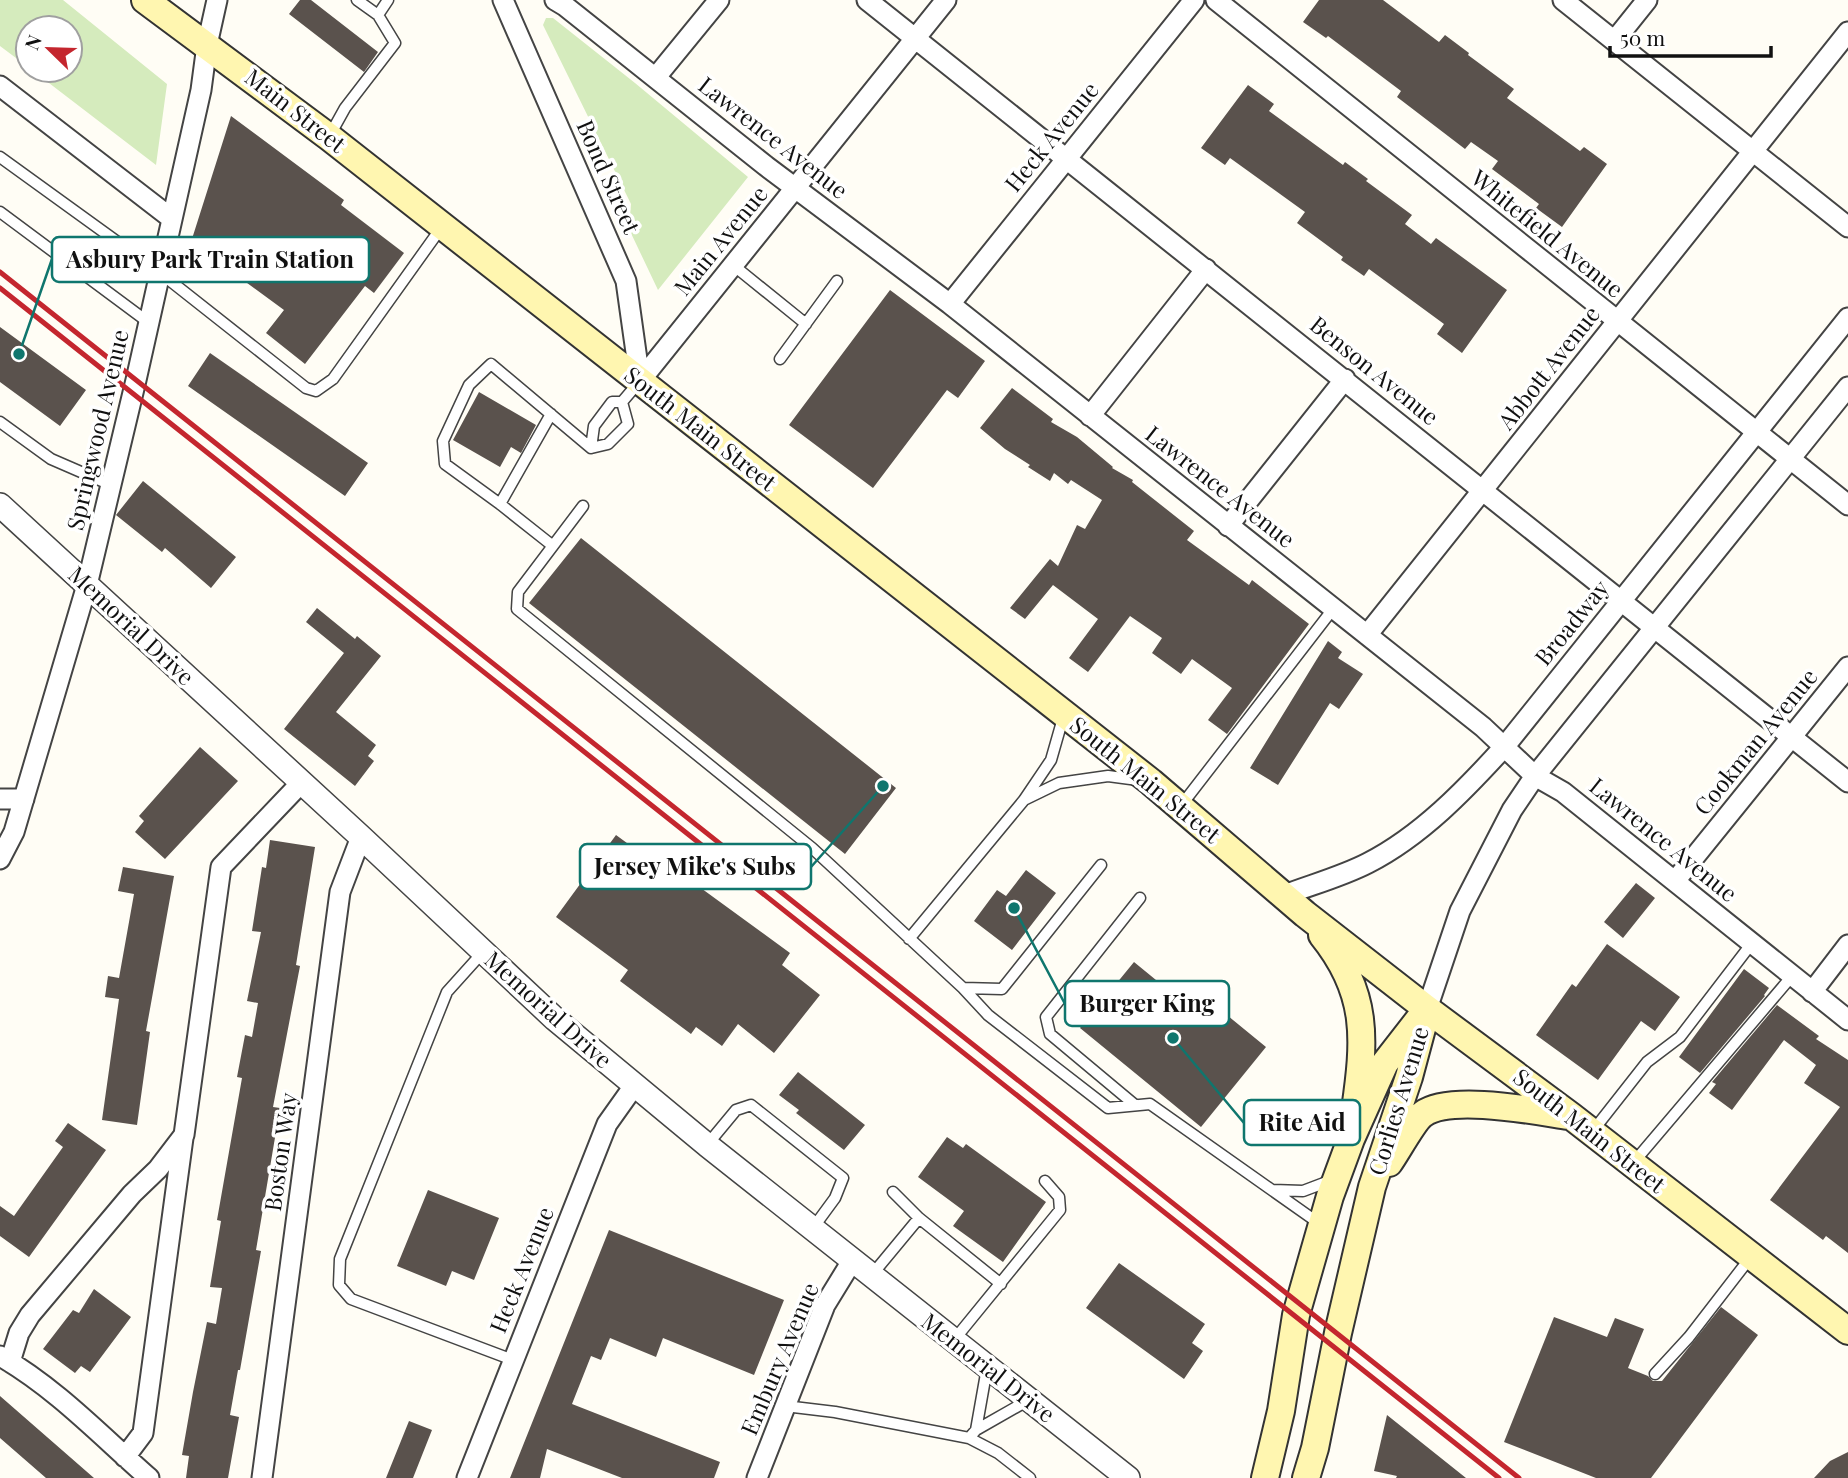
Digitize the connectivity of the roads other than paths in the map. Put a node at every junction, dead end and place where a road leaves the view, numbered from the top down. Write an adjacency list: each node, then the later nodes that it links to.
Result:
1 (145, 0): 18 (main road, Main Street)
2 (217, 0): 18 (street, Springwood Avenue)
3 (357, 0): 14 (lane)
4 (388, 0): 14 (lane)
5 (503, 0): 41 (street, Bond Street)
6 (555, 0): 19 (street, Lawrence Avenue)
7 (719, 0): 19 (street)
8 (867, 0): 16 (street, Benson Avenue)
9 (946, 0): 16 (street, Main Avenue)
10 (1194, 0): 24 (street, Heck Avenue)
11 (1216, 0): 36 (street, Whitefield Avenue)
12 (1563, 0): 17 (street)
13 (1647, 0): 17 (street)
14 (378, 15): 21 (lane)
15 (1848, 32): 22 (street, Abbott Avenue)
16 (915, 38): 24 (street, Benson Avenue); 25 (street, Main Avenue)
17 (1615, 40): 22 (street)
18 (206, 45): 21 (main road, Main Street); 27 (street, Springwood Avenue)
19 (656, 78): 25 (street, Lawrence Avenue)
20 (0, 86): 27 (street)
21 (329, 137): 28 (main road, Main Street)
22 (1754, 152): 29 (street); 36 (street, Abbott Avenue)
23 (0, 157): 32 (lane)
24 (1066, 158): 31 (street, Benson Avenue); 34 (street, Heck Avenue)
25 (795, 187): 30 (street, Main Avenue); 34 (street, Lawrence Avenue)
26 (0, 212): 37 (lane)
27 (171, 218): 32 (street, Springwood Avenue)
28 (443, 226): 32 (lane); 41 (main road, South Main Street)
29 (1848, 227)
30 (733, 265): 38 (lane); 41 (street, Main Avenue)
31 (1206, 269): 40 (street, Benson Avenue); 45 (street)
32 (159, 272): 37 (street, Springwood Avenue)
33 (837, 281): 38 (lane)
34 (950, 304): 45 (street, Lawrence Avenue)
35 (1848, 318): 47 (street, Broadway)
36 (1617, 322): 47 (street, Whitefield Avenue); 51 (street, Abbott Avenue)
37 (148, 323): 50 (street, Springwood Avenue)
38 (806, 324): 39 (lane)
39 (780, 359)
40 (1345, 379): 51 (street, Benson Avenue); 56 (street)
41 (640, 382): 43 (lane); 64 (main road, South Main Street)
42 (1848, 387): 49 (street)
43 (617, 402): 48 (lane); 48 (lane)
44 (551, 414): 48 (lane); 52 (lane); 52 (lane)
45 (1090, 415): 56 (street, Lawrence Avenue)
46 (0, 422): 50 (lane)
47 (1758, 432): 49 (street, Whitefield Avenue); 59 (street, Broadway)
48 (591, 448)
49 (1791, 460): 54 (street, Whitefield Avenue); 61 (street)
50 (112, 485): 58 (street, Springwood Avenue)
51 (1484, 490): 59 (street, Benson Avenue); 62 (street, Abbott Avenue)
52 (500, 504): 57 (lane)
53 (0, 505): 58 (street, Memorial Drive)
54 (1848, 505)
55 (583, 506): 57 (lane)
56 (1228, 526): 60 (street, Lawrence Avenue)
57 (553, 545): 82 (lane)
58 (87, 585): 70 (street, Memorial Drive); 72 (street, Springwood Avenue)
59 (1621, 601): 61 (street, Benson Avenue); 66 (street, Broadway)
60 (1333, 609): 62 (street, Lawrence Avenue); 74 (lane)
61 (1655, 628): 65 (street, Benson Avenue); 67 (street)
62 (1367, 635): 66 (street, Lawrence Avenue)
63 (1848, 667): 65 (street, Cookman Avenue)
64 (1064, 714): 68 (main road, South Main Street); 73 (lane)
65 (1792, 737): 69 (street, Benson Avenue); 78 (street, Cookman Avenue)
66 (1505, 746): 67 (street, Lawrence Avenue); 79 (street, Broadway)
67 (1535, 776): 78 (street, Lawrence Avenue); 89 (street)
68 (1151, 782): 73 (lane); 74 (main road, South Main Street)
69 (1848, 782)
70 (300, 783): 75 (street, Memorial Drive); 94 (street)
71 (0, 799): 72 (street)
72 (24, 799): 76 (street, Springwood Avenue)
73 (1024, 800): 82 (lane)
74 (1180, 807): 79 (main road, South Main Street)
75 (361, 837): 85 (street, Memorial Drive); 121 (street, Boston Way)
76 (0, 859)
77 (1101, 865): 87 (lane)
78 (1675, 881): 83 (street, Lawrence Avenue)
79 (1282, 896): 81 (main road, South Main Street)
80 (1140, 898): 92 (lane)
81 (1305, 914): 89 (main road, South Main Street); 95 (main road)
82 (909, 939): 87 (lane)
83 (1752, 943): 86 (street, Lawrence Avenue); 93 (lane)
84 (1848, 945): 88 (street)
85 (484, 952): 91 (street, Memorial Drive); 113 (lane)
86 (1792, 975): 88 (street, Lawrence Avenue); 97 (lane)
87 (963, 988): 92 (lane)
88 (1812, 992): 90 (street, Lawrence Avenue)
89 (1427, 1009): 93 (main road, South Main Street); 95 (main road, Corlies Avenue); 100 (main road, Corlies Avenue)
90 (1848, 1020)
91 (634, 1086): 96 (street, Memorial Drive); 113 (street, Heck Avenue)
92 (1135, 1105): 101 (lane)
93 (1582, 1125): 97 (main road, South Main Street); 100 (main road)
94 (184, 1135): 112 (street); 119 (street)
95 (1351, 1139): 98 (main road, Corlies Avenue)
96 (707, 1145): 105 (street, Memorial Drive); 105 (lane)
97 (1632, 1165): 106 (main road, South Main Street)
98 (1339, 1177): 101 (lane); 104 (main road, Corlies Avenue)
99 (1045, 1181): 109 (lane)
100 (1372, 1187): 127 (main road, Corlies Avenue)
101 (1273, 1189): 104 (lane)
102 (893, 1192): 103 (lane)
103 (919, 1218): 108 (lane); 109 (lane)
104 (1321, 1224): 126 (main road, Corlies Avenue)
105 (812, 1229): 107 (street, Memorial Drive)
106 (1751, 1257): 110 (main road, South Main Street); 115 (lane)
107 (852, 1261): 108 (street, Memorial Drive); 117 (street, Embury Avenue)
108 (871, 1276): 111 (street, Memorial Drive)
109 (1001, 1284): 111 (lane)
110 (1848, 1331)
111 (953, 1341): 114 (street, Memorial Drive)
112 (5, 1359): 119 (street)
113 (513, 1360): 122 (street, Heck Avenue)
114 (988, 1368): 116 (street, Memorial Drive); 118 (lane)
115 (1655, 1374)
116 (1029, 1400): 118 (lane); 125 (street, Memorial Drive)
117 (785, 1406): 118 (lane); 123 (street, Embury Avenue)
118 (973, 1434): 124 (lane)
119 (125, 1457): 120 (street)
120 (149, 1478)
121 (262, 1478)
122 (467, 1478)
123 (757, 1478)
124 (1030, 1478)
125 (1128, 1478)
126 (1265, 1478)
127 (1306, 1478)

